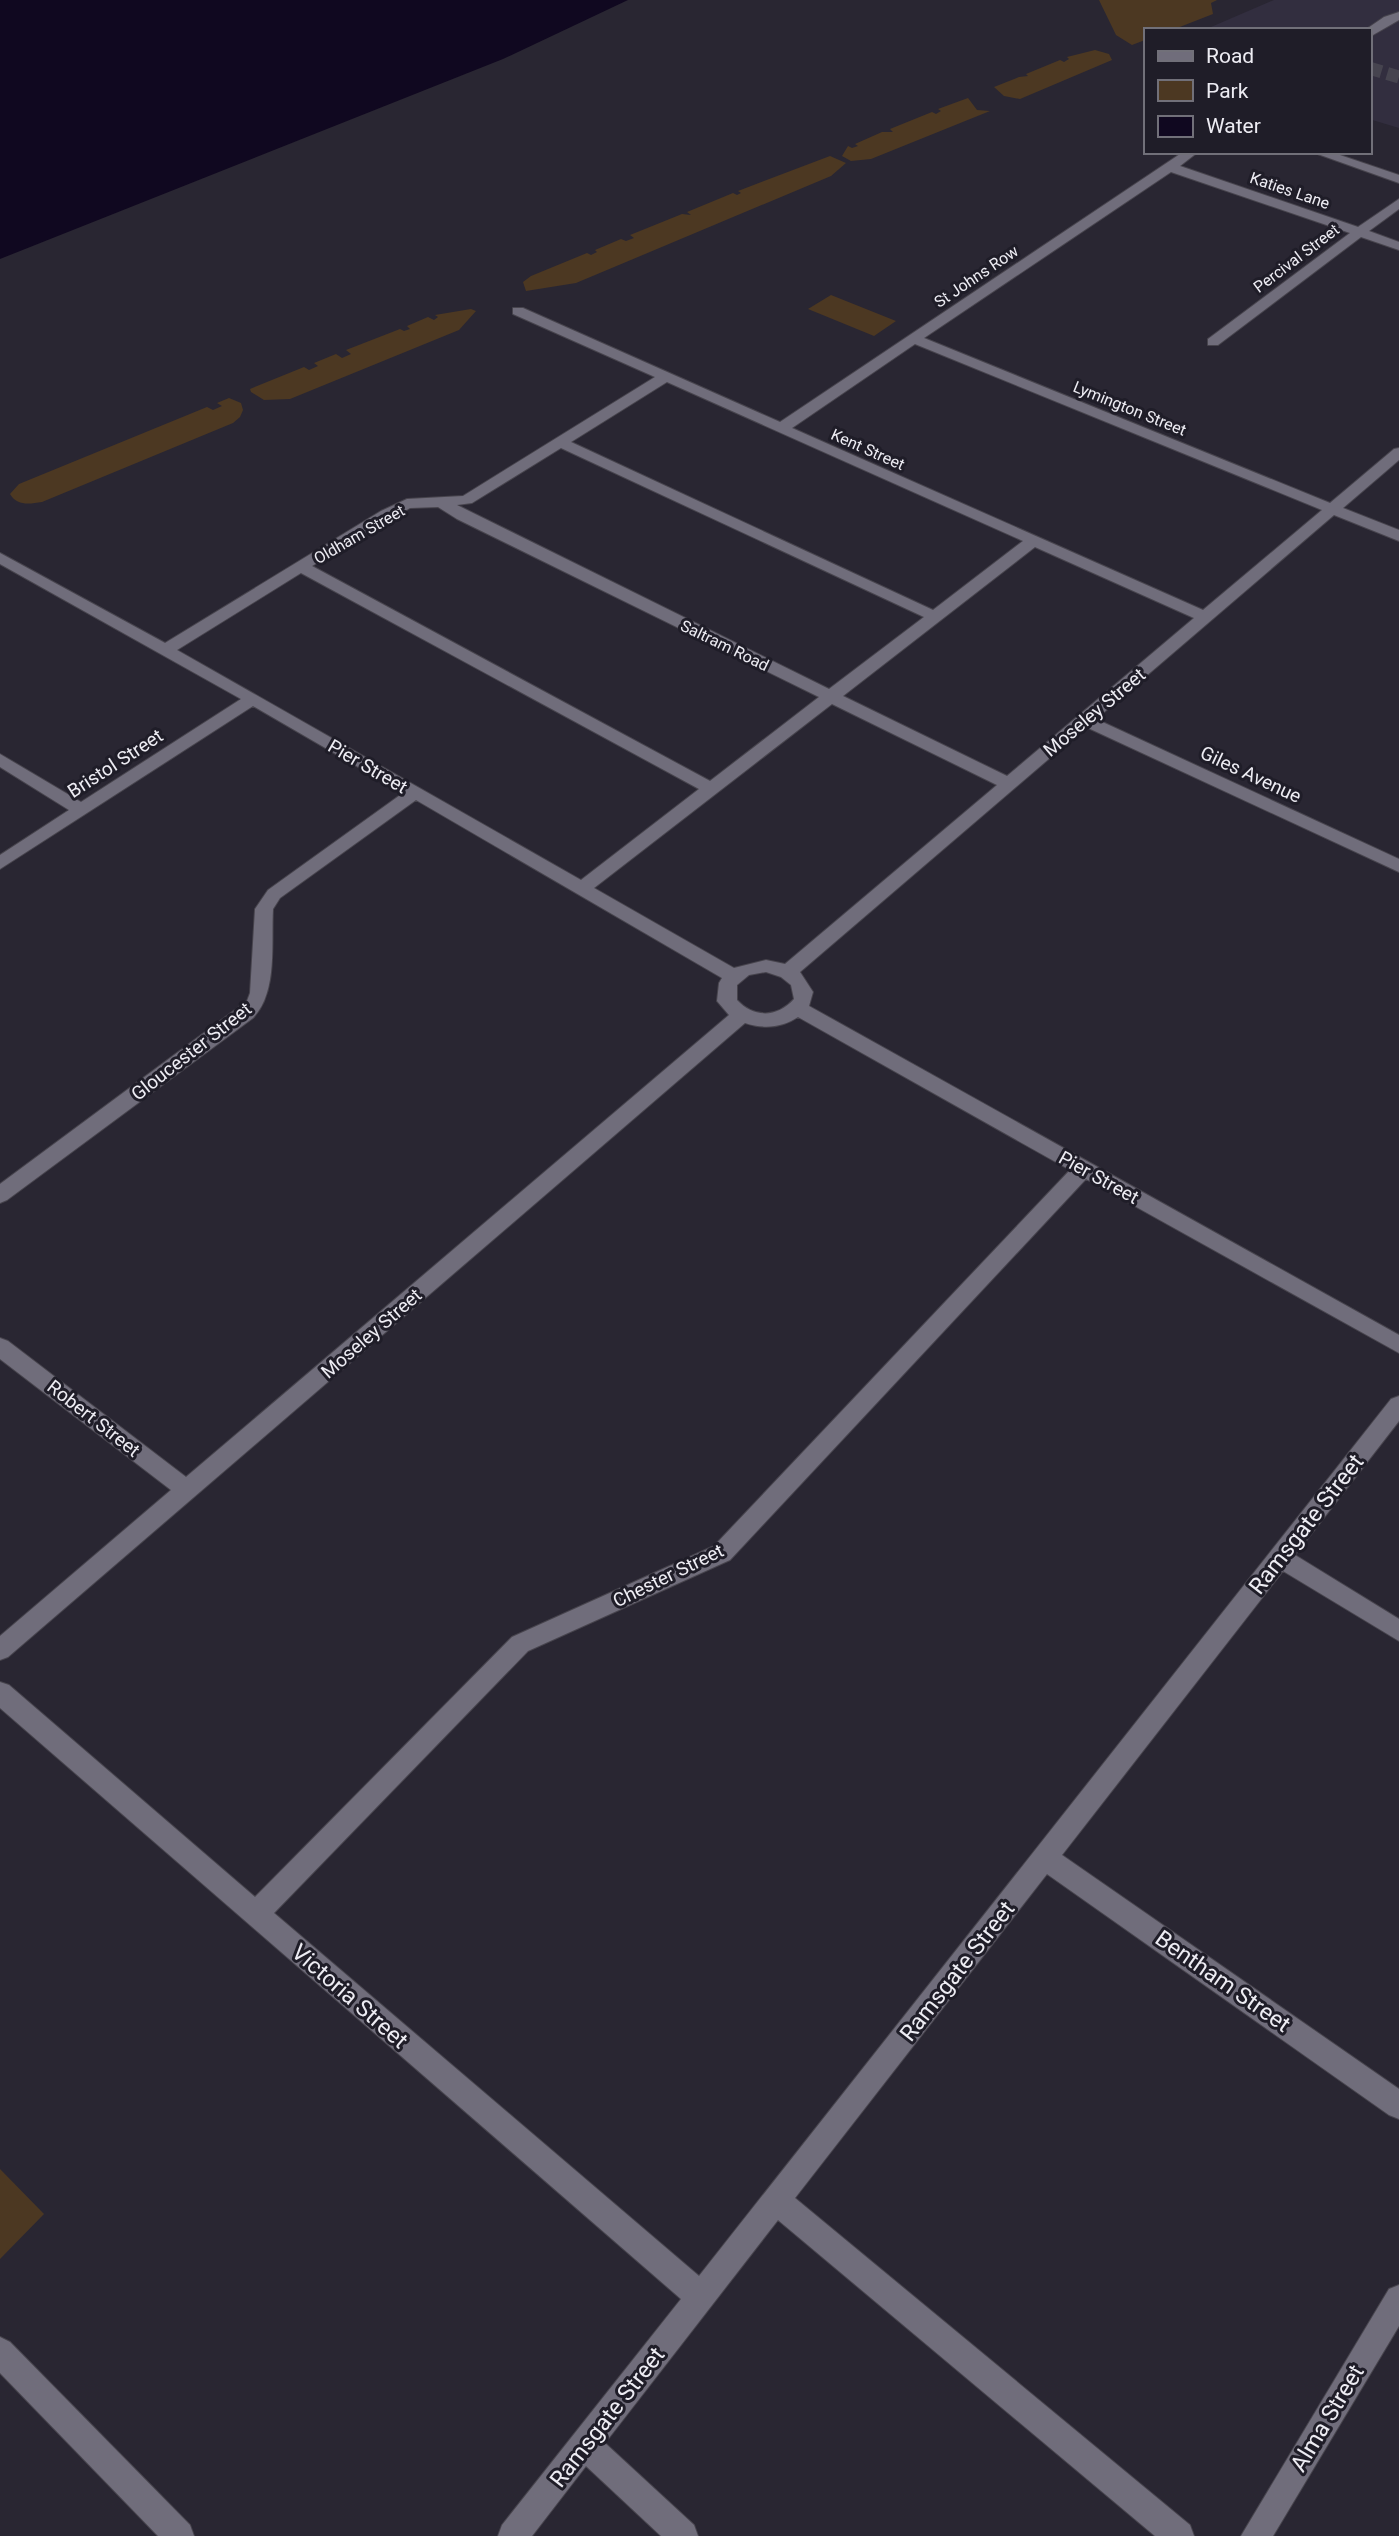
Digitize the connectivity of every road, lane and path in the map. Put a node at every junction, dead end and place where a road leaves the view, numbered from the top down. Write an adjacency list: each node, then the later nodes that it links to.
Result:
1 (1399, 16): 2 (street)
2 (1371, 31)
3 (1189, 154): 5 (street, St Johns Row)
4 (1324, 154): 6 (street)
5 (1170, 167): 8 (street, Katies Lane); 11 (street, St Johns Row)
6 (1399, 179)
7 (1399, 203): 8 (street, Percival Street)
8 (1359, 233): 9 (street, Katies Lane); 12 (street, Percival Street)
9 (1399, 247)
10 (518, 311): 13 (street, Kent Street)
11 (914, 339): 14 (street, St Johns Row); 18 (street, Lymington Street)
12 (1213, 342)
13 (667, 376): 14 (street, Kent Street); 15 (street, Oldham Street)
14 (780, 429): 20 (street, Kent Street)
15 (561, 443): 17 (street, Oldham Street); 23 (street)
16 (1399, 452): 18 (street, Moseley Street)
17 (443, 503): 22 (street, Oldham Street); 26 (street, Saltram Road)
18 (1332, 509): 19 (street, Lymington Street); 24 (street, Moseley Street)
19 (1399, 536)
20 (1033, 541): 23 (street); 24 (street, Kent Street)
21 (0, 558): 25 (street, Pier Street)
22 (302, 567): 25 (street, Oldham Street); 31 (street)
23 (934, 616): 26 (street)
24 (1205, 617): 28 (street, Moseley Street)
25 (165, 650): 27 (street, Pier Street)
26 (830, 696): 30 (street, Saltram Road); 31 (street)
27 (253, 699): 32 (street, Pier Street); 33 (street, Bristol Street)
28 (1085, 720): 30 (street, Moseley Street); 35 (street, Giles Avenue)
29 (0, 759): 33 (street)
30 (1009, 784): 37 (street, Moseley Street)
31 (710, 788): 36 (street)
32 (414, 793): 36 (street, Pier Street); 42 (street, Gloucester Street)
33 (81, 810): 34 (street, Bristol Street)
34 (0, 863)
35 (1399, 866)
36 (582, 888): 38 (street, Pier Street)
37 (788, 972): 38 (street); 39 (street)
38 (734, 976): 40 (street)
39 (798, 1008): 40 (street); 41 (street, Pier Street)
40 (741, 1015): 46 (street, Moseley Street)
41 (1084, 1168): 43 (street, Pier Street); 52 (street, Chester Street)
42 (0, 1195)
43 (1399, 1345)
44 (0, 1347): 46 (street, Robert Street)
45 (1399, 1405): 47 (street, Ramsgate Street)
46 (187, 1490): 49 (street, Moseley Street)
47 (1280, 1557): 48 (street); 51 (street, Ramsgate Street)
48 (1399, 1631)
49 (0, 1650)
50 (0, 1693): 52 (street, Victoria Street)
51 (1046, 1858): 53 (street, Bentham Street); 54 (street, Ramsgate Street)
52 (255, 1915): 55 (street, Victoria Street)
53 (1399, 2105)
54 (777, 2201): 55 (street, Ramsgate Street); 62 (street)
55 (701, 2297): 58 (street, Ramsgate Street)
56 (1399, 2299): 63 (street, Alma Street)
57 (0, 2352): 59 (street)
58 (585, 2445): 60 (street, Ramsgate Street); 61 (street)
59 (179, 2536)
60 (513, 2536)
61 (682, 2536)
62 (1179, 2536)
63 (1256, 2536)

